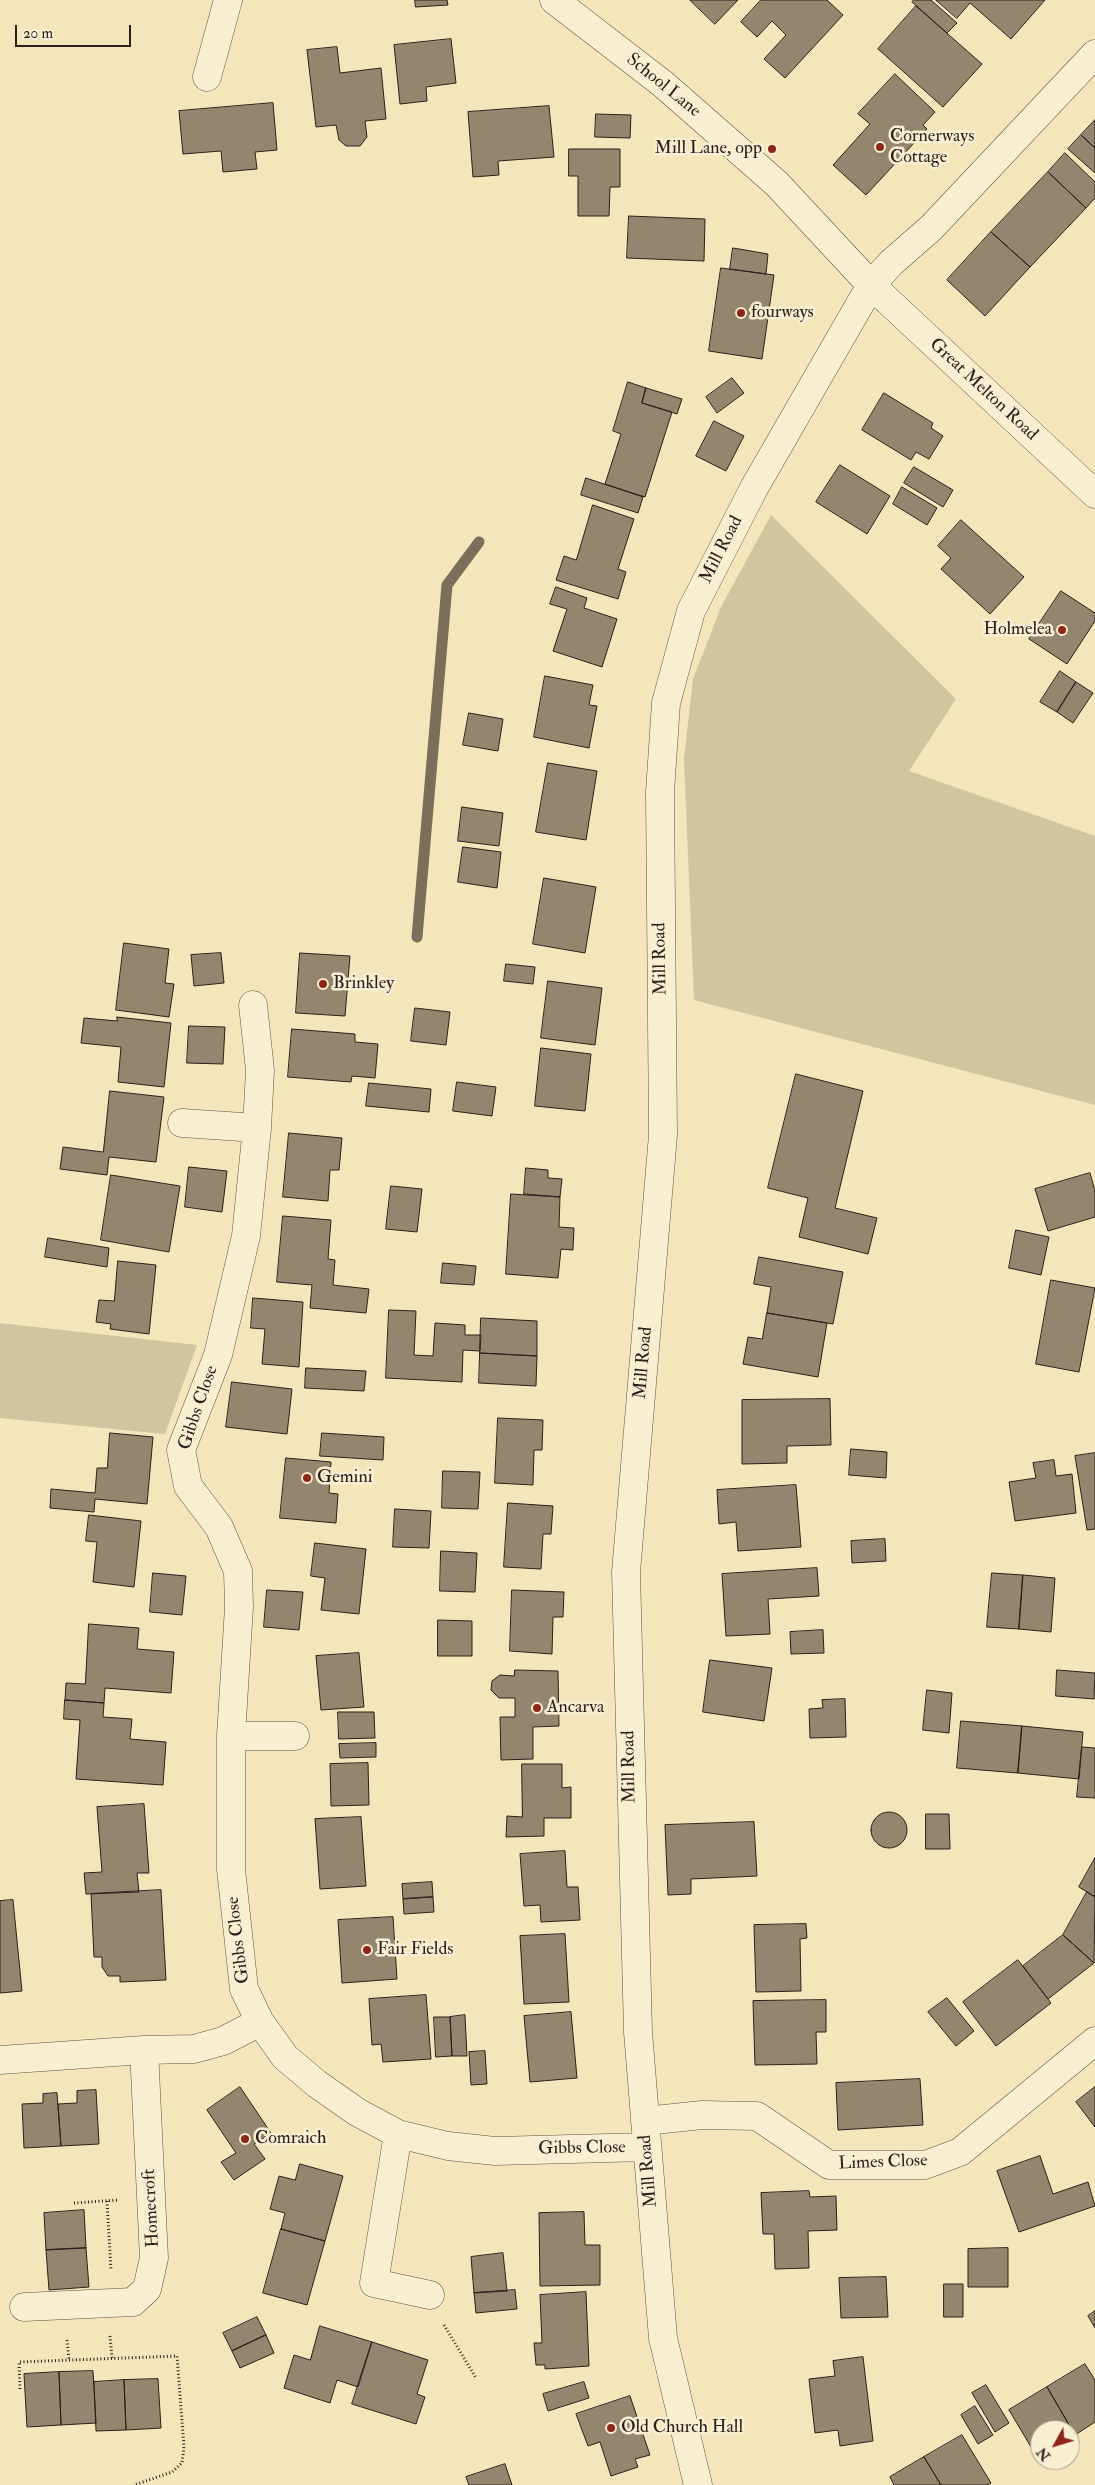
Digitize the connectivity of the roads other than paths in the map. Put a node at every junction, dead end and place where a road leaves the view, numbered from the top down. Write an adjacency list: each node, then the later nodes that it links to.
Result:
1 (228, 0): 4 (street)
2 (554, 0): 5 (street, School Lane)
3 (1095, 54): 5 (street, Mill Road)
4 (207, 77)
5 (872, 286): 6 (street, Great Melton Road); 17 (street, Mill Road)
6 (1095, 494)
7 (253, 1005): 9 (street, Gibbs Close)
8 (182, 1123): 9 (street)
9 (257, 1128): 10 (street, Gibbs Close)
10 (231, 1736): 11 (street); 12 (street, Gibbs Close)
11 (295, 1736)
12 (260, 2022): 14 (street); 16 (street, Gibbs Close)
13 (1095, 2042): 17 (street, Limes Close)
14 (144, 2050): 15 (street); 19 (street, Homecroft)
15 (0, 2060)
16 (398, 2134): 17 (street, Gibbs Close); 18 (street)
17 (646, 2134): 20 (street, Mill Road)
18 (430, 2295)
19 (24, 2307)
20 (698, 2485)

